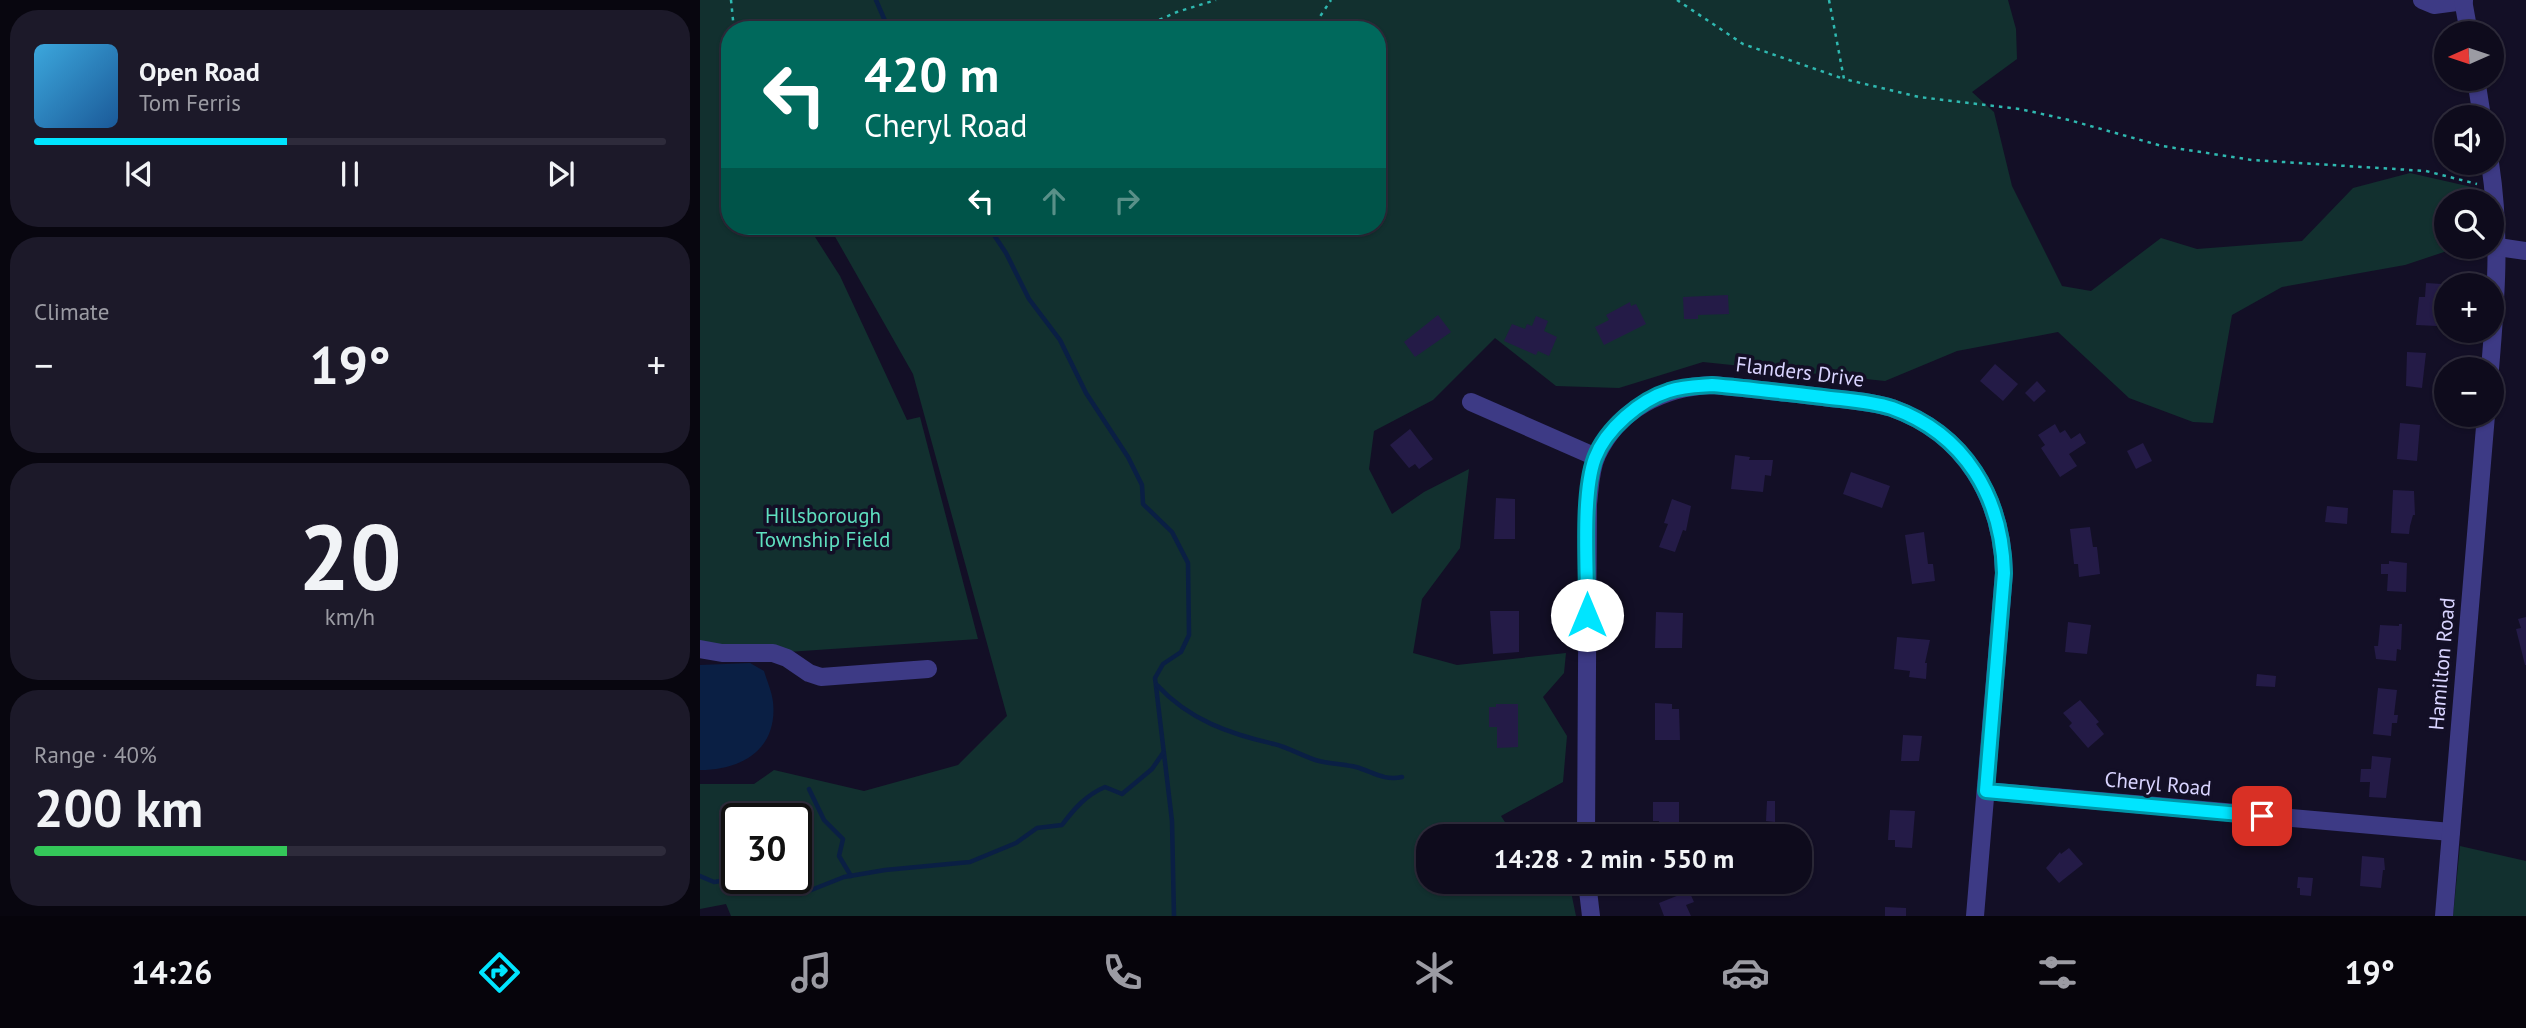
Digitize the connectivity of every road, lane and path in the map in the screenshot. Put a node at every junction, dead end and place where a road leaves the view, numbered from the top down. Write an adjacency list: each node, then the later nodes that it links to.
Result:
1 (731, 0): 8 (path)
2 (1216, 0): 9 (path)
3 (1331, 0): 10 (path)
4 (1677, 0): 12 (path)
5 (1829, 0): 12 (path)
6 (2422, 0): 7 (street)
7 (2463, 1): 11 (street)
8 (733, 21)
9 (1156, 21)
10 (1317, 21)
11 (2467, 21)
12 (1844, 79): 14 (path)
13 (2492, 175): 14 (street)
14 (2494, 188)
15 (2504, 248): 16 (street)
16 (2526, 251)
17 (2498, 259): 18 (street)
18 (2491, 357)
19 (1471, 402): 21 (street)
20 (2485, 427): 26 (street, Hamilton Road)
21 (1596, 457): 24 (street, Flanders Drive); 25 (street, Flanders Drive)
22 (700, 649): 23 (street)
23 (929, 669)
24 (1986, 791): 26 (street, Cheryl Road); 29 (street, Flanders Drive)
25 (1586, 824)
26 (2451, 832): 30 (street, Hamilton Road)
27 (1588, 894): 28 (street)
28 (1591, 916)
29 (1975, 916)
30 (2444, 916)

